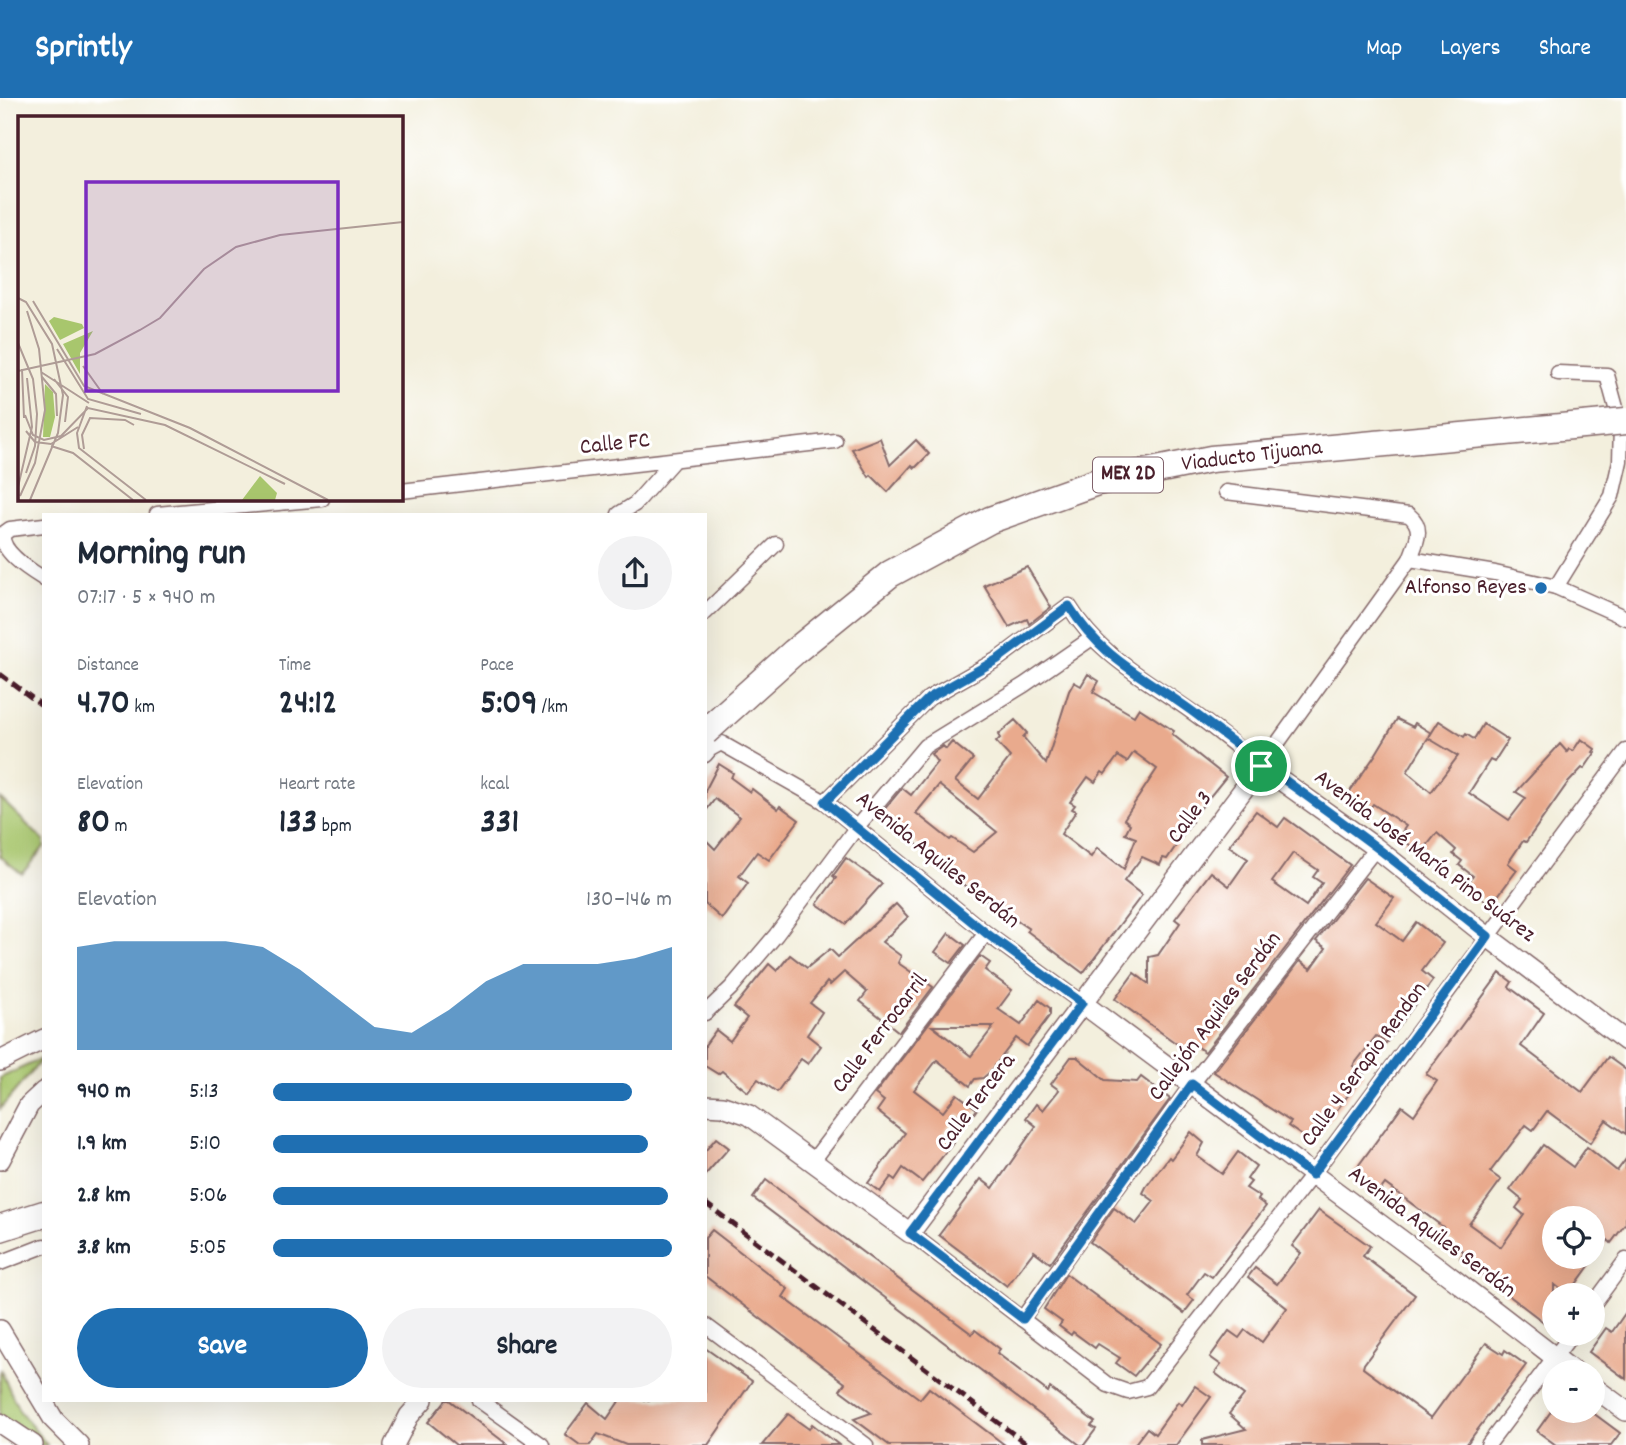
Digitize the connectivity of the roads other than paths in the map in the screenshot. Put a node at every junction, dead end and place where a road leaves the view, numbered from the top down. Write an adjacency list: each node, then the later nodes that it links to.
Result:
1 (1558, 373): 15 (street)
2 (1626, 404): 19 (highway, Viaducto Tijuana / MEX 2D)
3 (1626, 421): 20 (highway, Viaducto Tijuana / MEX 2D, bridge)
4 (835, 441): 5 (street, Calle FC)
5 (672, 462): 6 (street, Calle FC); 10 (street)
6 (402, 491)
7 (1226, 492): 13 (street)
8 (311, 500): 9 (street)
9 (169, 513)
10 (621, 513)
11 (42, 525): 14 (street)
12 (776, 544): 16 (street)
13 (1410, 559): 15 (street); 22 (street, Calle 3)
14 (42, 578)
15 (1556, 587): 17 (street)
16 (707, 611)
17 (1626, 618)
18 (1087, 633): 22 (street, Avenida José María Pino Suárez); 23 (street, Avenida José María Pino Suárez); 24 (street)
19 (707, 714)
20 (713, 737): 23 (street, Avenida Aquiles Serdán)
21 (1626, 751): 27 (street, Calle 4 Serapio Rendon)
22 (1261, 766): 25 (street, Avenida José María Pino Suárez); 28 (street, Calle 3)
23 (825, 802): 24 (street, Avenida Aquiles Serdán)
24 (856, 828): 26 (street, Avenida Aquiles Serdán); 29 (street)
25 (1376, 848): 27 (street, Avenida José María Pino Suárez); 33 (street, Callejón Aquiles Serdán)
26 (986, 933): 28 (street, Avenida Aquiles Serdán); 37 (street, Calle Ferrocarril)
27 (1488, 936): 31 (street, Avenida José María Pino Suárez); 38 (street, Calle 4 Serapio Rendon)
28 (1082, 1003): 33 (street, Avenida Aquiles Serdán); 41 (street, Calle Tercera)
29 (707, 1011)
30 (42, 1040): 32 (street)
31 (1626, 1041)
32 (0, 1061)
33 (1192, 1084): 38 (street, Avenida Aquiles Serdán); 46 (street, Callejón Aquiles Serdán)
34 (42, 1093): 36 (street)
35 (714, 1106): 37 (street)
36 (0, 1160)
37 (812, 1162): 41 (street)
38 (1312, 1175): 46 (street, Calle 4 Serapio Rendon); 50 (street, Avenida Aquiles Serdán)
39 (42, 1217): 40 (highway)
40 (0, 1230)
41 (910, 1233): 46 (street)
42 (42, 1247): 44 (street)
43 (1626, 1260): 45 (street)
44 (0, 1263)
45 (1605, 1288)
46 (1023, 1319)
47 (707, 1326): 63 (street)
48 (0, 1331): 53 (street)
49 (1563, 1346): 50 (street)
50 (1554, 1358): 51 (street, Avenida Aquiles Serdán); 64 (street)
51 (1557, 1360)
52 (1605, 1396): 57 (street)
53 (42, 1400)
54 (43, 1402): 60 (street)
55 (421, 1402): 61 (street)
56 (482, 1402): 62 (street)
57 (1626, 1411)
58 (0, 1423): 59 (street)
59 (33, 1445)
60 (79, 1445)
61 (394, 1445)
62 (541, 1445)
63 (866, 1445)
64 (1488, 1445)

